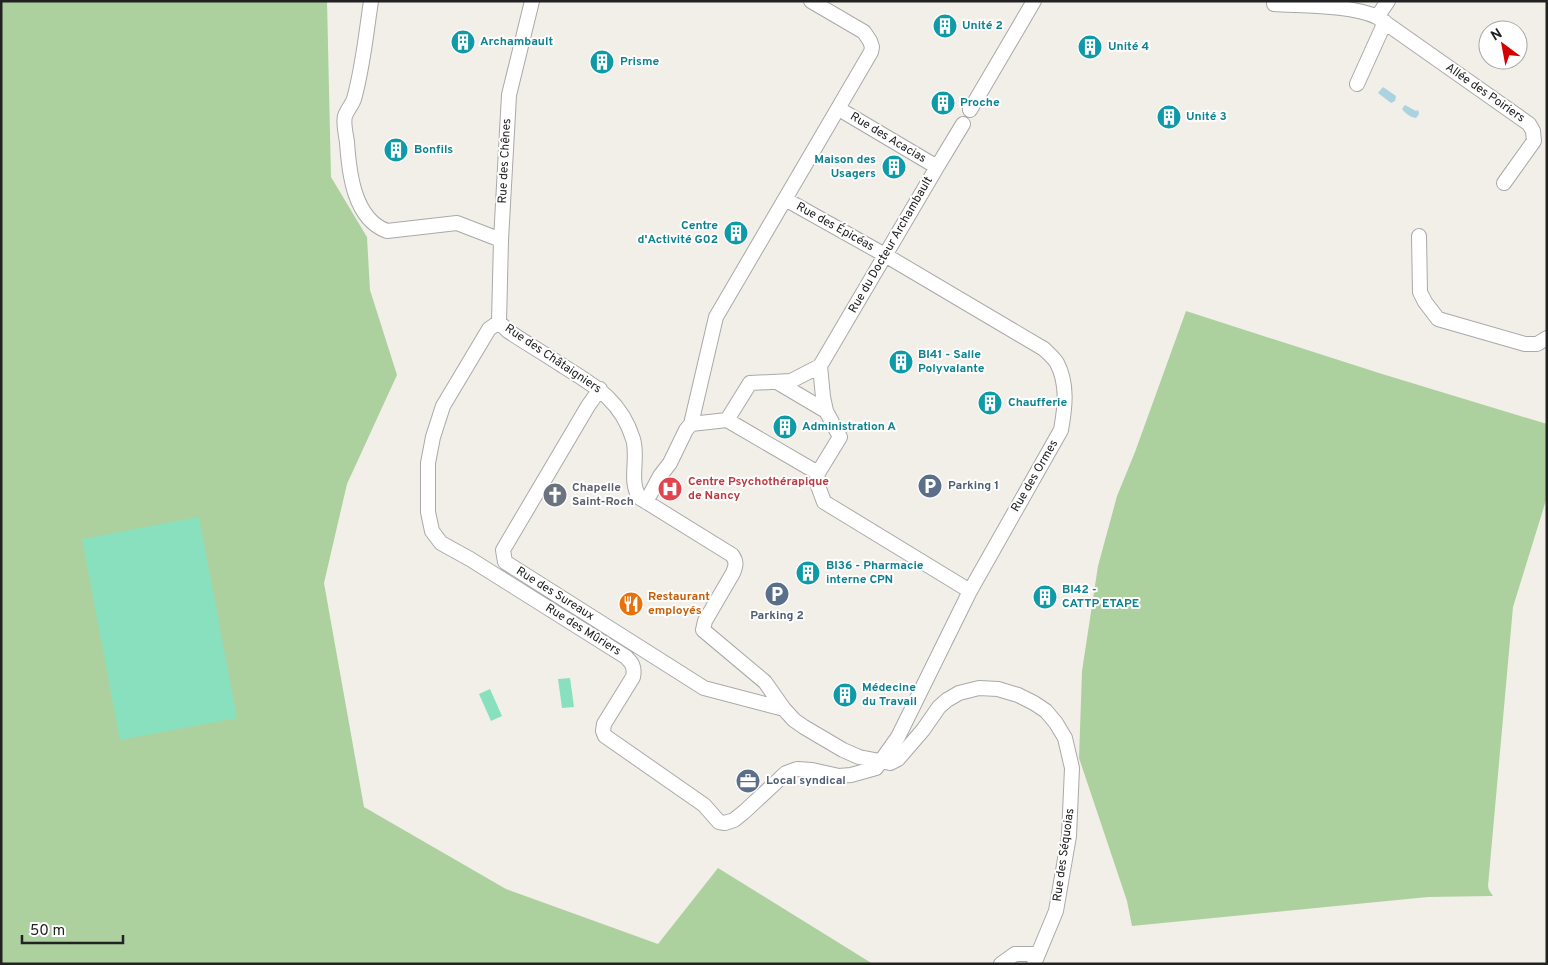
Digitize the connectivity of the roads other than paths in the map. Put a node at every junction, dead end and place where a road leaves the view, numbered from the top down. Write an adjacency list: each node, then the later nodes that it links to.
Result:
1 (372, 1): 16 (street)
2 (532, 1): 16 (street, Rue des Chênes)
3 (810, 1): 9 (street)
4 (1034, 1): 10 (street)
5 (1388, 1): 7 (street)
6 (1274, 3): 7 (street, Allée des Poiriers)
7 (1381, 20): 8 (street); 13 (street, Allée des Poiriers)
8 (1357, 84)
9 (838, 108): 12 (street, Rue des Acacias); 14 (street)
10 (970, 110)
11 (964, 124): 12 (street, Rue du Docteur Archambault)
12 (936, 167): 17 (street, Rue du Docteur Archambault)
13 (1504, 182)
14 (785, 199): 17 (street, Rue des Épicéas); 25 (street)
15 (1419, 236): 19 (street)
16 (501, 240): 18 (street, Rue des Chênes)
17 (885, 255): 20 (street, Rue du Docteur Archambault); 28 (street, Rue des Ormes)
18 (499, 322): 22 (street, Rue des Châtaigniers); 30 (street, Rue des Mûriers)
19 (1547, 338)
20 (820, 366): 21 (street); 23 (street)
21 (777, 382): 23 (street); 24 (street)
22 (600, 389): 27 (street, Rue des Châtaigniers); 29 (street, Rue des Sureaux)
23 (826, 411): 26 (street)
24 (727, 420): 25 (street); 26 (street)
25 (691, 424): 27 (street)
26 (818, 473): 28 (street)
27 (646, 502): 29 (street, Rue des Sureaux)
28 (970, 591): 30 (street, Rue des Ormes)
29 (784, 709): 30 (street, Rue des Sureaux)
30 (881, 761): 31 (street, Rue des Séquoias)
31 (1036, 959): 32 (street)
32 (1001, 964)

